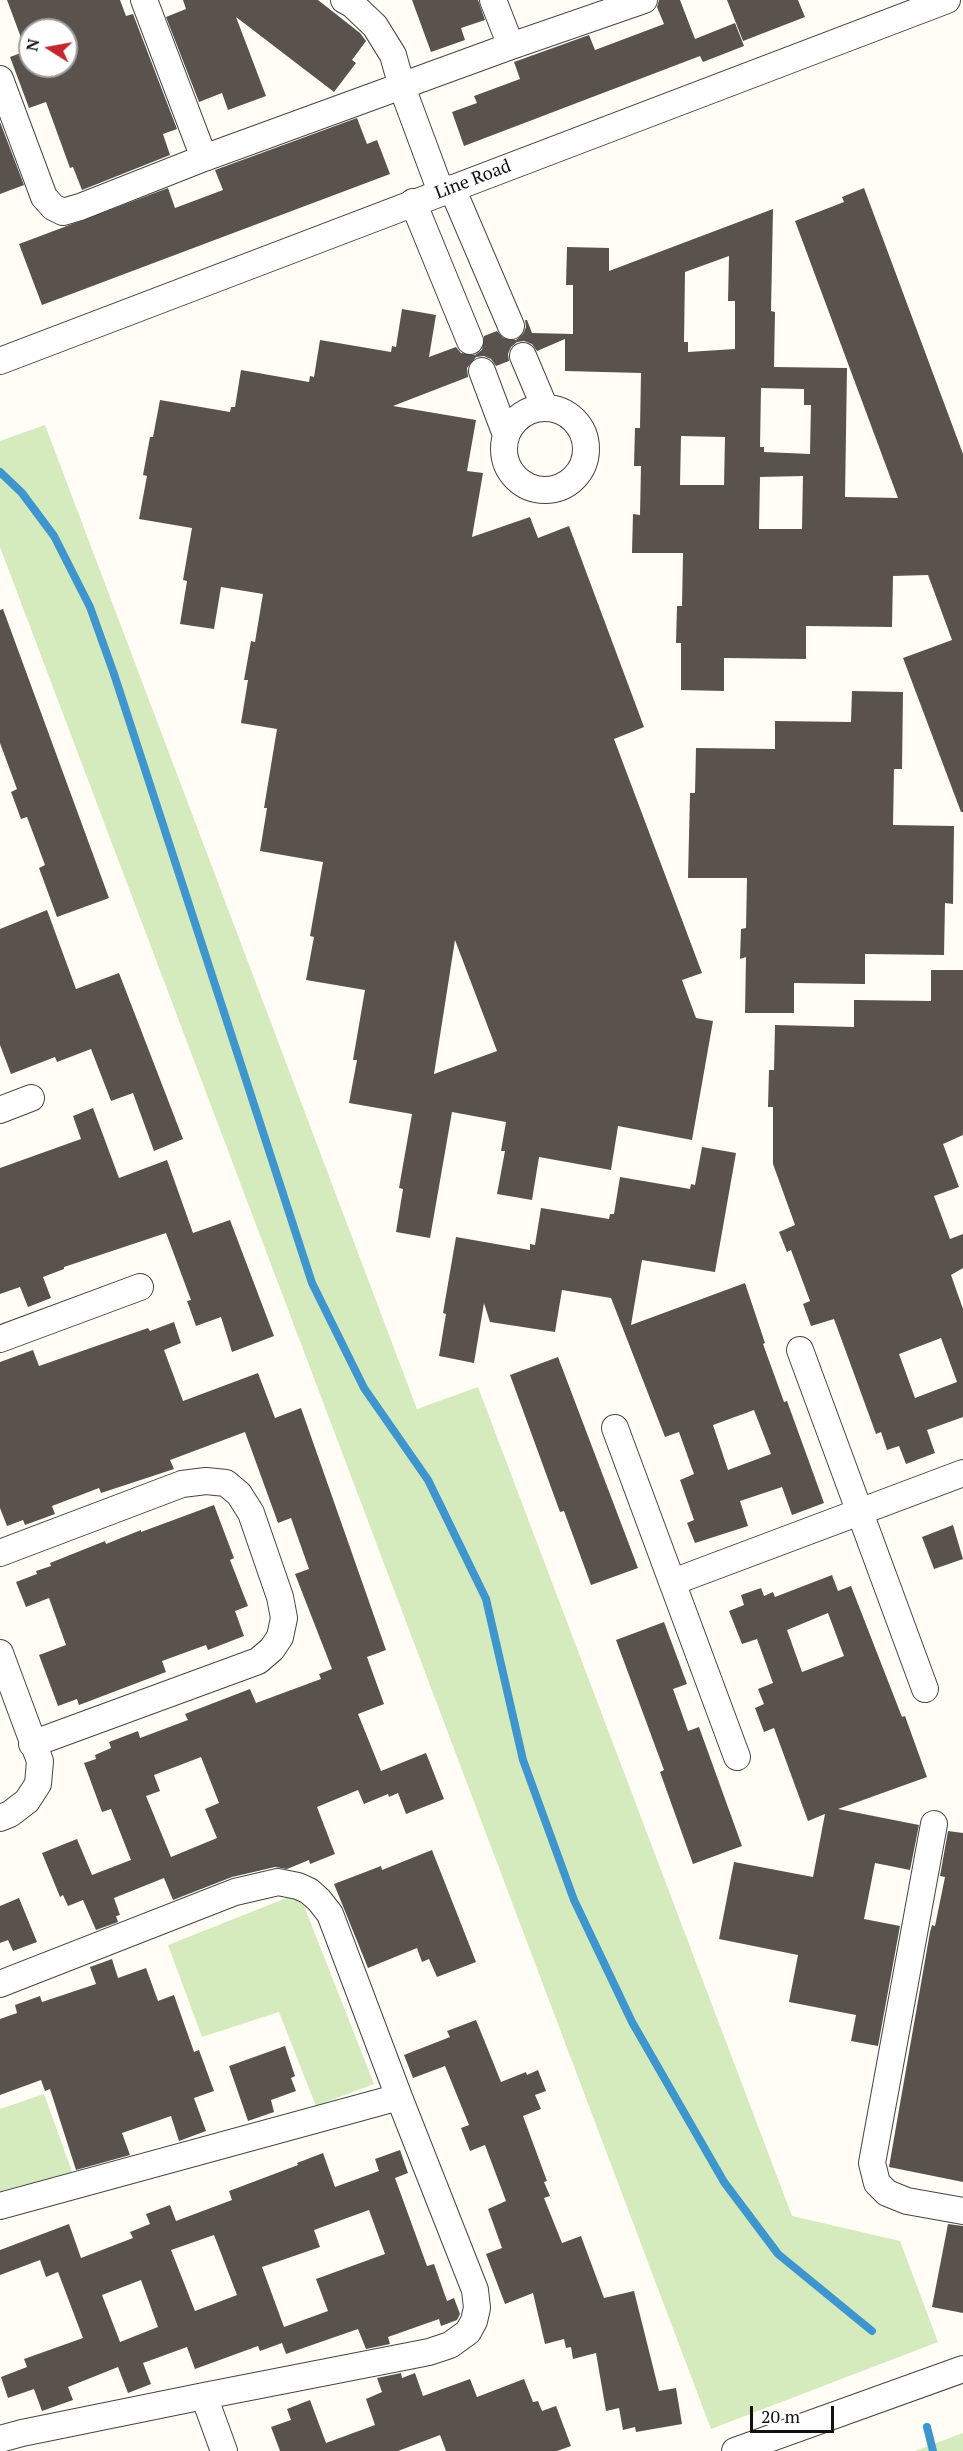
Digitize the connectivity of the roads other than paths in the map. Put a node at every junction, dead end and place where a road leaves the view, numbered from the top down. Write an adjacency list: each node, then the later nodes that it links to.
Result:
1 (144, 0): 9 (street)
2 (344, 0): 8 (street)
3 (493, 0): 6 (street)
4 (644, 0): 6 (street)
5 (947, 0): 10 (street, Line Road)
6 (512, 46): 8 (street)
7 (0, 78): 9 (street)
8 (402, 87): 9 (street); 10 (street)
9 (204, 158)
10 (447, 190): 11 (street, Line Road); 12 (street)
11 (413, 202): 13 (street); 15 (street, Line Road)
12 (511, 326)
13 (470, 341)
14 (523, 356): 17 (street)
15 (0, 361)
16 (482, 371): 18 (street)
17 (545, 408): 18 (street); 18 (street)
18 (506, 435)
19 (30, 1098): 20 (street)
20 (0, 1110)
21 (140, 1287): 22 (street)
22 (0, 1338)
23 (800, 1350): 26 (street)
24 (615, 1428): 28 (street)
25 (963, 1473): 26 (street)
26 (859, 1511): 28 (street); 30 (street)
27 (0, 1553): 31 (street)
28 (673, 1582): 32 (street)
29 (0, 1653): 31 (street)
30 (925, 1689)
31 (32, 1744): 33 (street)
32 (737, 1757)
33 (0, 1818)
34 (934, 1824): 38 (street)
35 (0, 1984): 36 (street)
36 (399, 2097): 37 (street); 40 (street)
37 (0, 2206)
38 (963, 2211)
39 (958, 2371): 43 (street)
40 (204, 2396): 41 (street); 42 (street)
41 (0, 2439)
42 (225, 2451)
43 (735, 2451)

